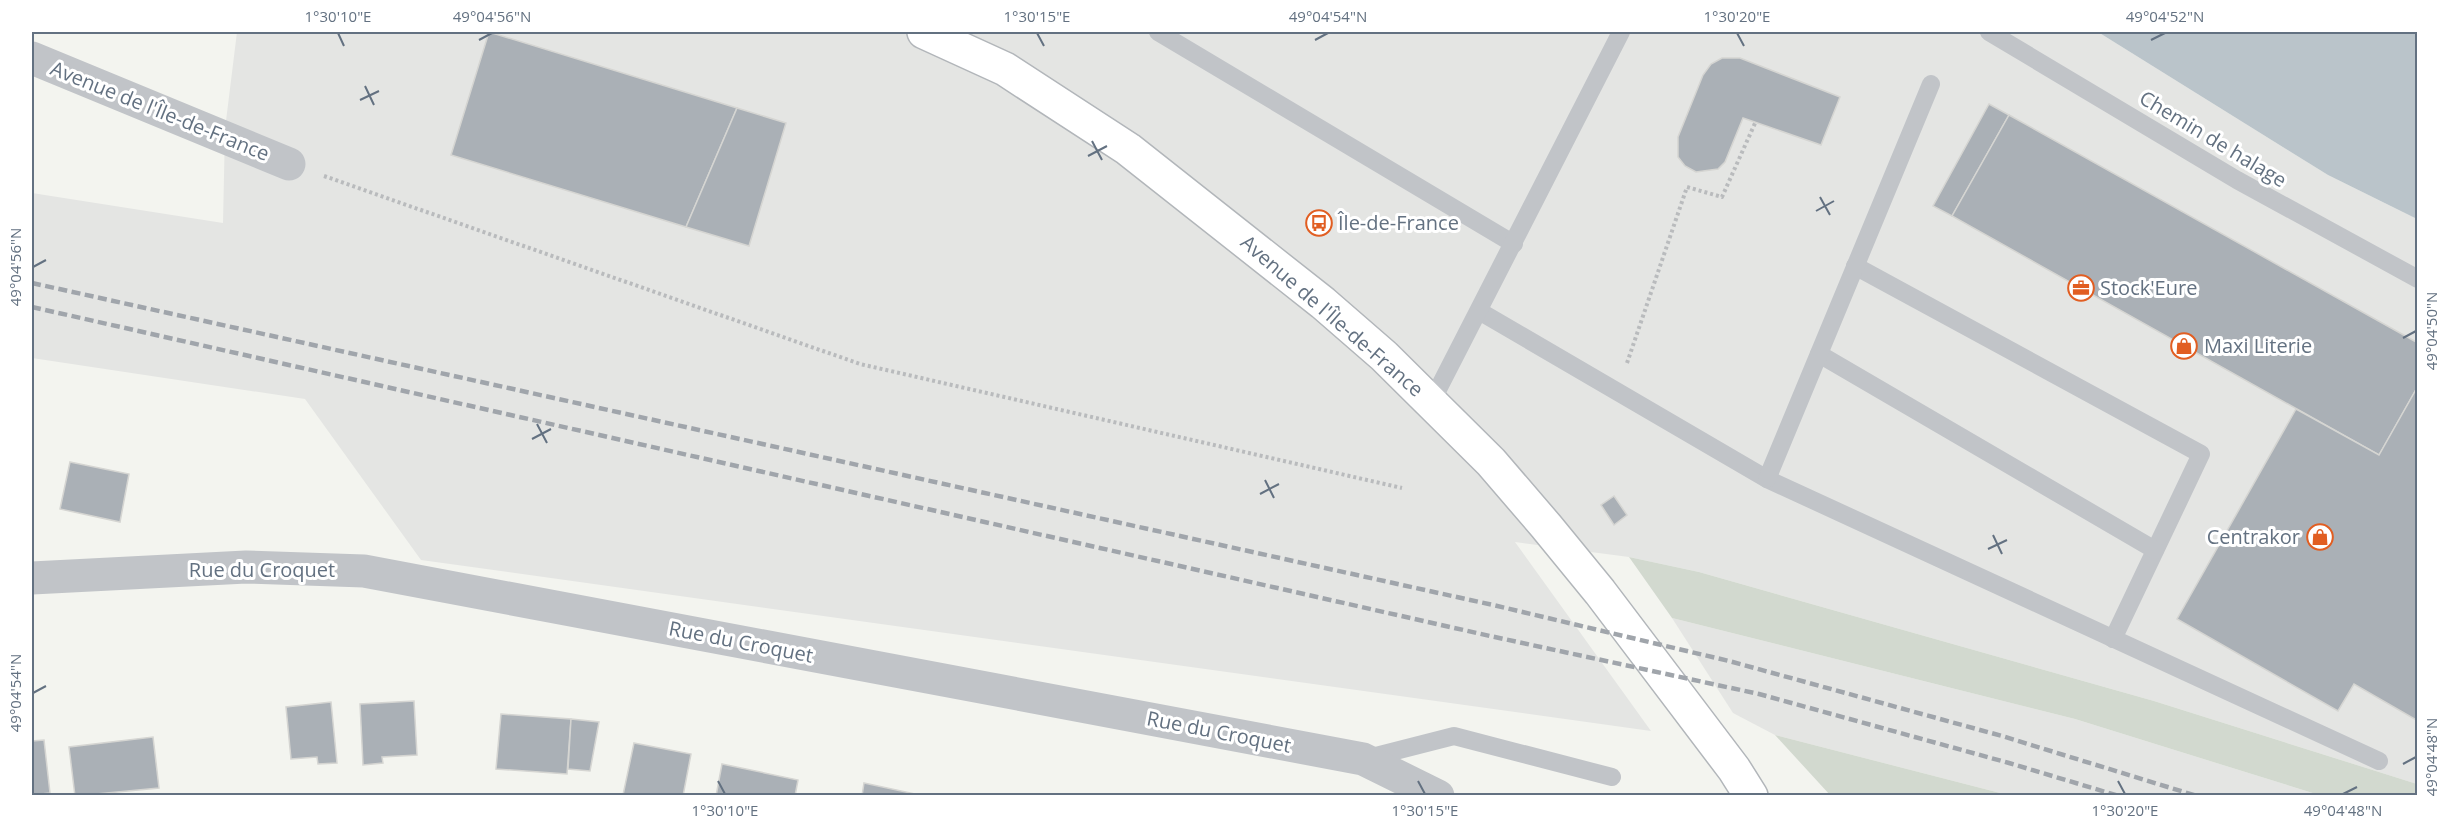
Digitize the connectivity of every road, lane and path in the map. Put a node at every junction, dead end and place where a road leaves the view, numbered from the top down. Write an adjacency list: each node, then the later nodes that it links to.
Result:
1 (924, 32): 15 (main road, Avenue de l'Île-de-France)
2 (1158, 32): 9 (lane)
3 (1621, 32): 9 (lane)
4 (1989, 32): 11 (lane, Chemin de halage)
5 (32, 58): 8 (street, Avenue de l'Île-de-France)
6 (1931, 84): 10 (lane)
7 (1756, 121): 14 (path)
8 (289, 164): 17 (path)
9 (1514, 243): 12 (lane)
10 (1855, 266): 13 (lane); 18 (lane)
11 (2418, 279)
12 (1479, 311): 14 (lane); 15 (lane)
13 (1819, 354): 16 (lane); 18 (lane)
14 (1617, 392): 16 (lane)
15 (1431, 403): 24 (main road, Avenue de l'Île-de-France)
16 (1767, 479): 20 (lane)
17 (1402, 488)
18 (2155, 550): 20 (lane)
19 (32, 578): 21 (street, Rue du Croquet)
20 (2113, 639): 22 (lane)
21 (1363, 759): 23 (lane); 25 (street, Rue du Croquet)
22 (2379, 761)
23 (1611, 777)
24 (1742, 782): 26 (main road, Avenue de l'Île-de-France)
25 (1438, 795)
26 (1762, 795)

